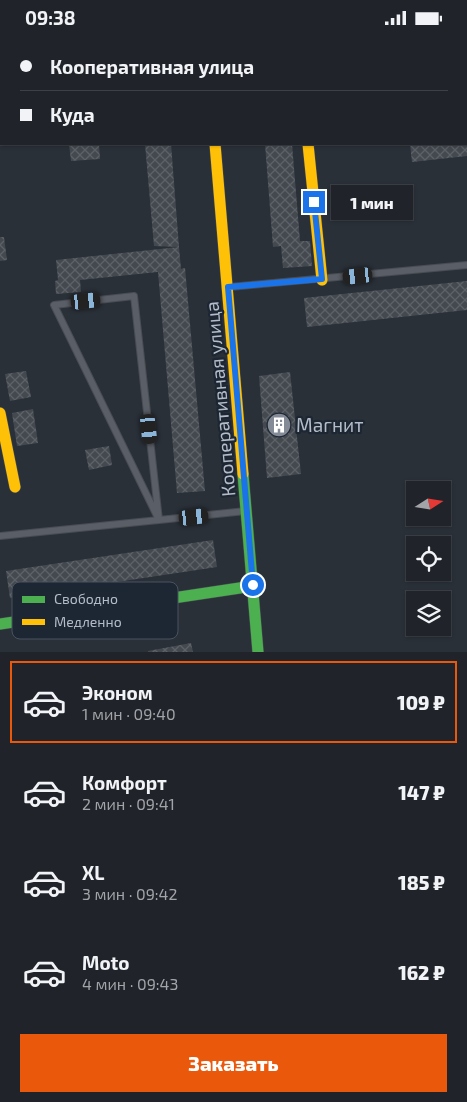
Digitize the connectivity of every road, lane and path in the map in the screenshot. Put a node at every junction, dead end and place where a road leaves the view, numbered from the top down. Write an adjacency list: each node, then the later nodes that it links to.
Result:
1 (215, 145): 5 (street, Кооперативная улица)
2 (308, 145): 4 (street)
3 (467, 265): 4 (lane)
4 (322, 279): 5 (lane)
5 (228, 287): 8 (street, Кооперативная улица)
6 (0, 413): 7 (street)
7 (15, 487)
8 (247, 511): 9 (lane); 11 (street, Кооперативная улица)
9 (159, 520): 9 (lane); 10 (lane)
10 (0, 536)
11 (253, 585): 12 (street); 13 (street, Кооперативная улица)
12 (178, 596)
13 (258, 652)

